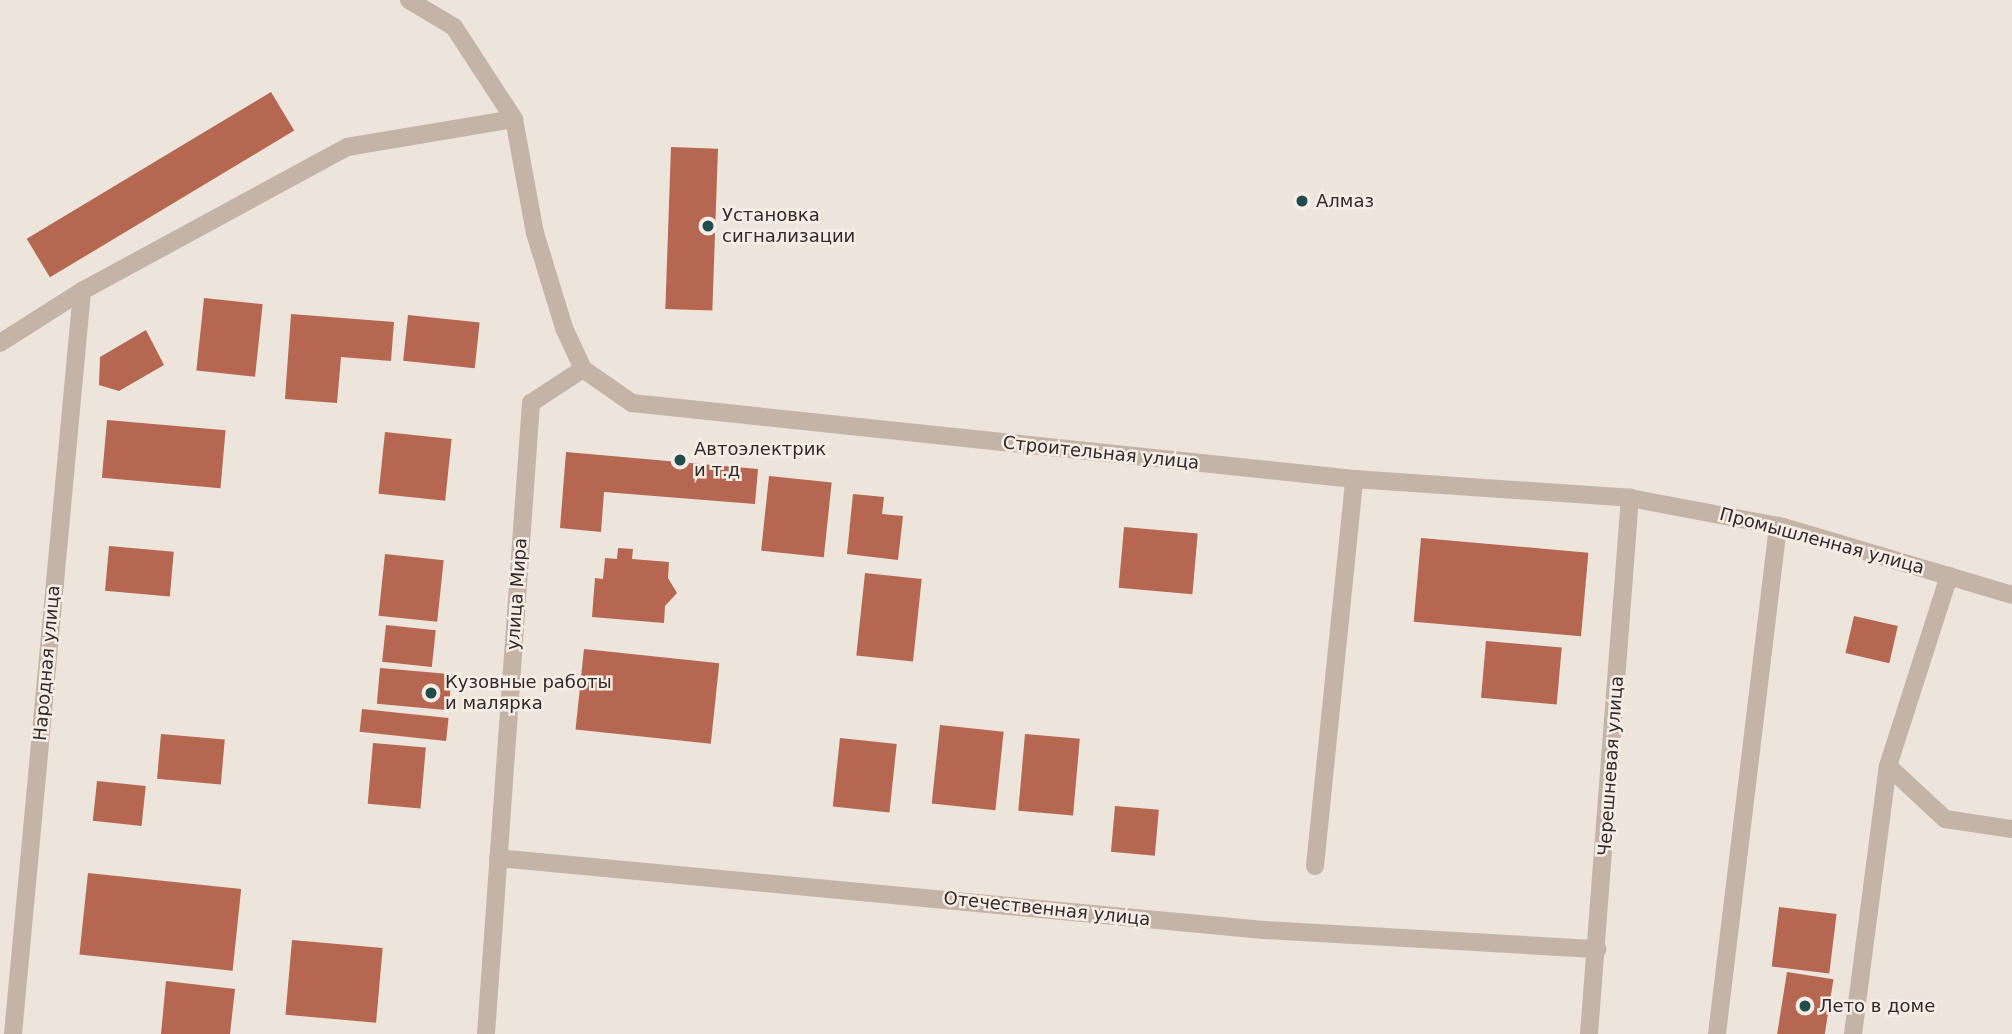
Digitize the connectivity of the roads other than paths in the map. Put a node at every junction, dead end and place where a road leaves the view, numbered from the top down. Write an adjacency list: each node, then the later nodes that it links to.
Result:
1 (409, 0): 2 (street)
2 (513, 119): 3 (street); 5 (street)
3 (82, 291): 4 (street); 16 (street, Народная улица)
4 (0, 343)
5 (583, 369): 6 (street, Строительная улица); 13 (street, улица Мира)
6 (1354, 479): 7 (street, Строительная улица); 14 (street)
7 (1630, 498): 8 (street, Промышленная улица); 15 (street, Черешневая улица)
8 (1778, 526): 9 (street, Промышленная улица); 19 (street)
9 (1950, 576): 10 (street, Промышленная улица); 11 (street)
10 (2012, 595)
11 (1888, 766): 12 (street); 20 (street)
12 (2012, 829)
13 (498, 858): 15 (street, Отечественная улица); 17 (street, улица Мира)
14 (1315, 866)
15 (1597, 949): 18 (street, Черешневая улица)
16 (13, 1034)
17 (486, 1034)
18 (1589, 1034)
19 (1717, 1034)
20 (1853, 1034)

